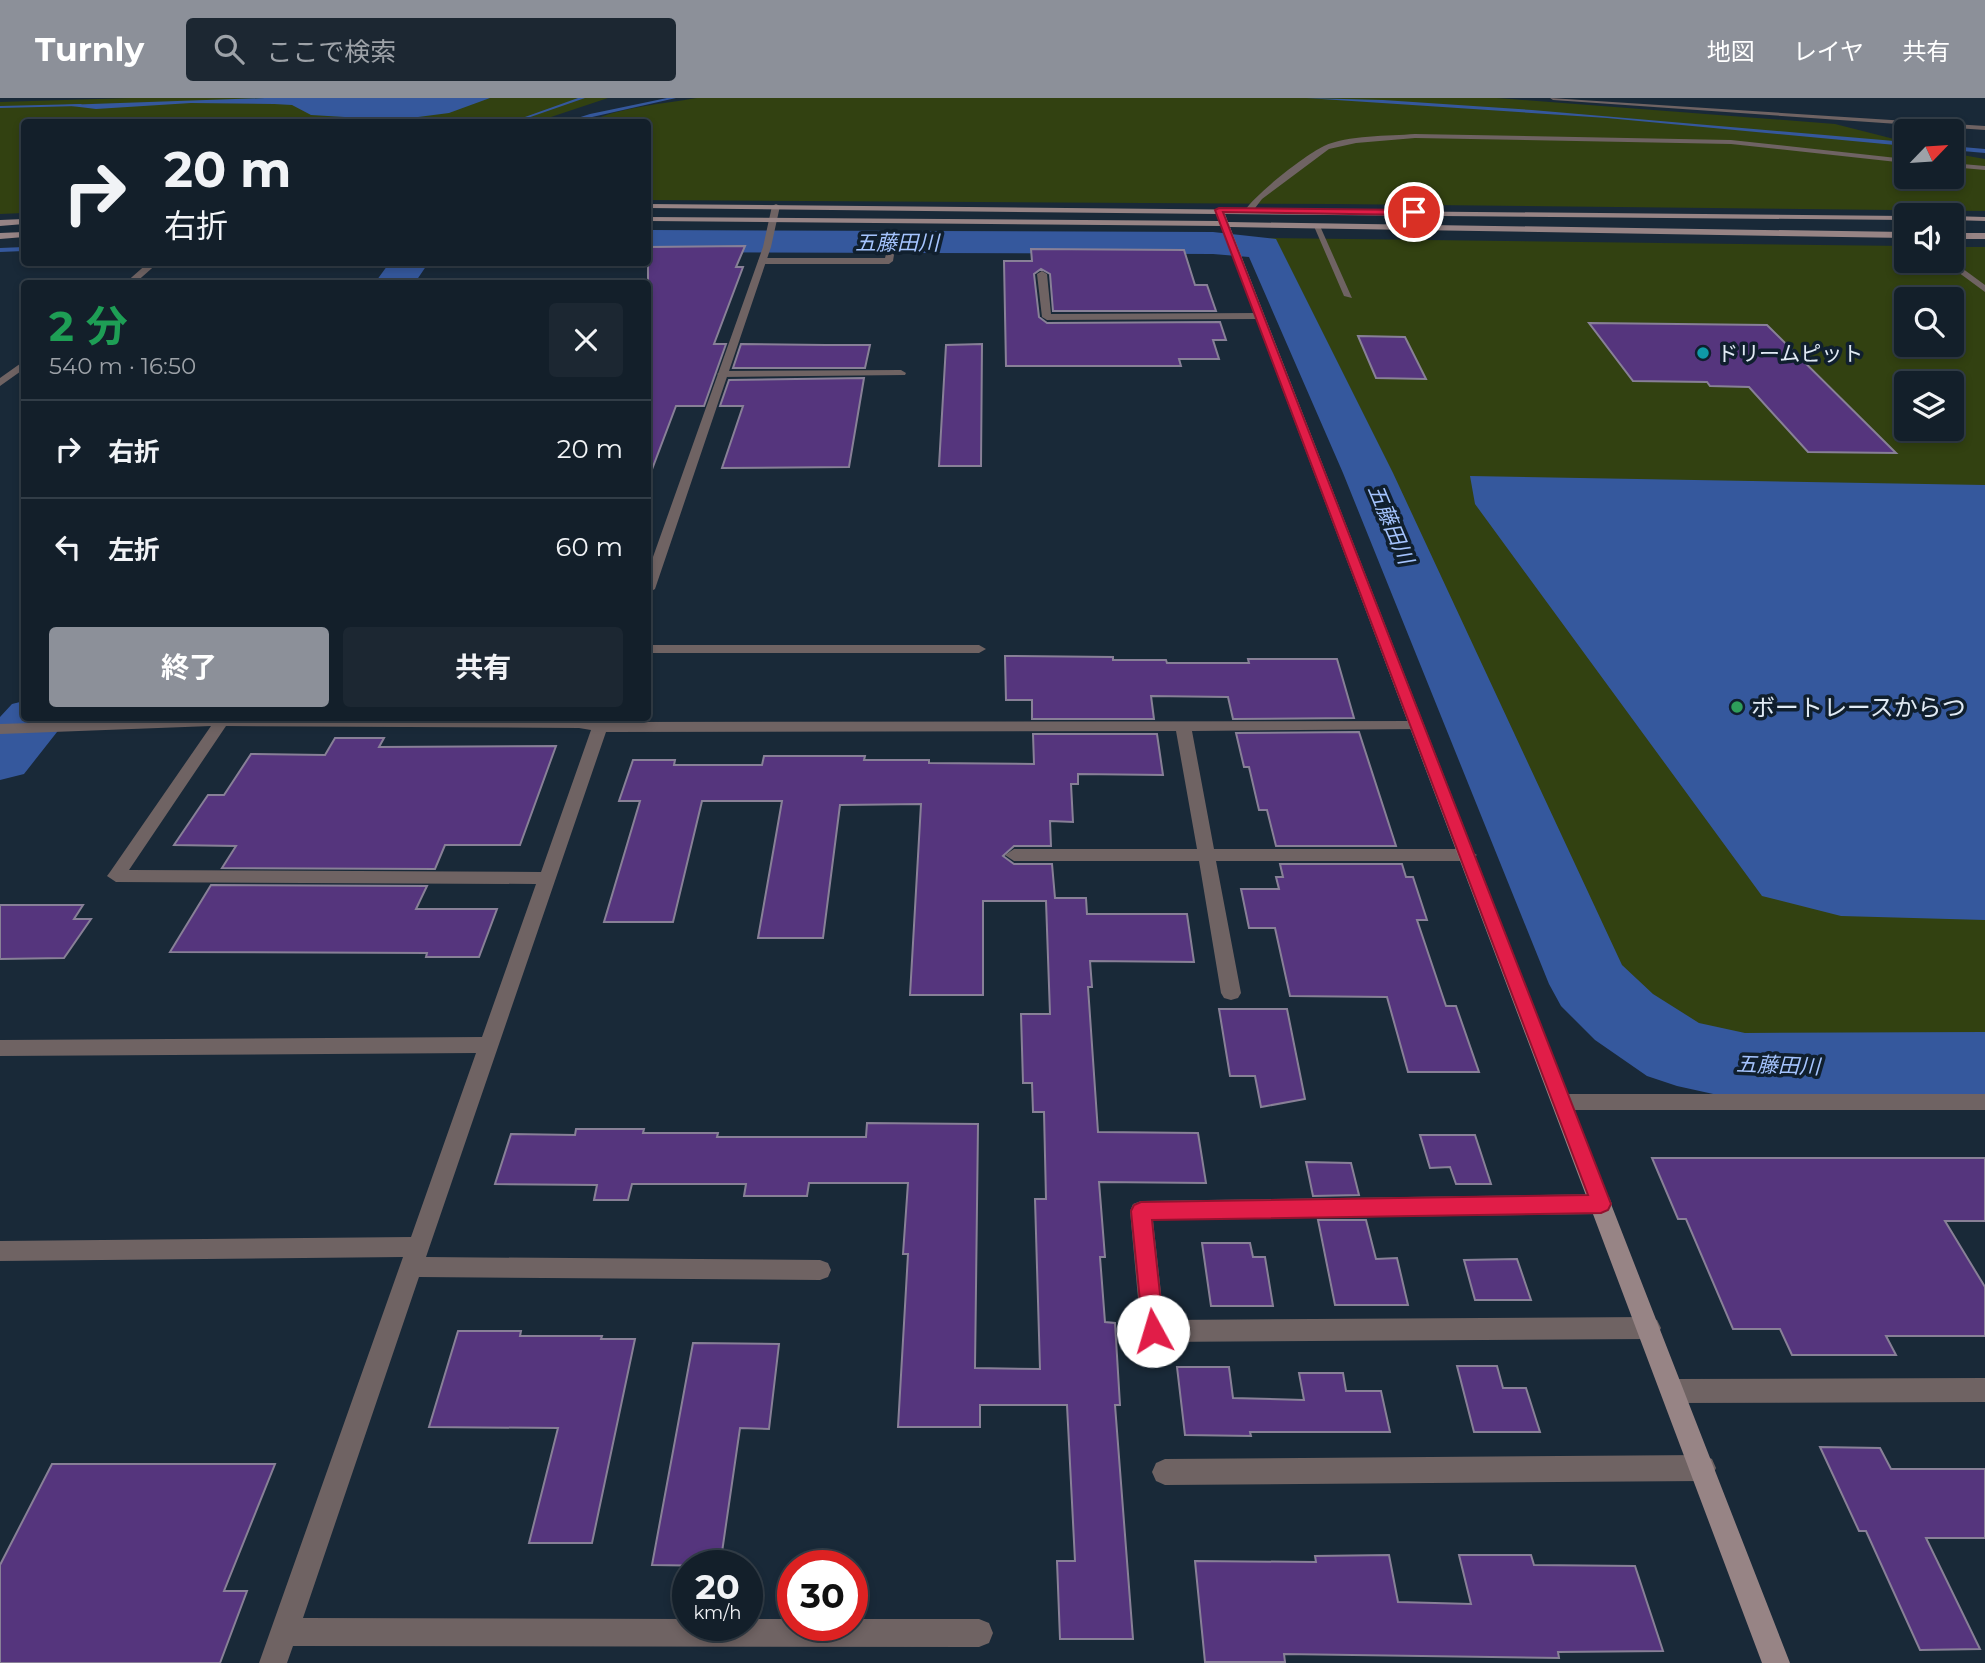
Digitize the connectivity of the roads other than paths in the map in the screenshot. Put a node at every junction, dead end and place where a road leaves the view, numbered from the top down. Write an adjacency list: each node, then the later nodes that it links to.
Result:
1 (1553, 98): 2 (street)
2 (1985, 128)
3 (1894, 160): 9 (street)
4 (1964, 166): 5 (street)
5 (1985, 168)
6 (651, 206): 7 (street)
7 (776, 206): 8 (street); 14 (street)
8 (1219, 210): 9 (street); 17 (street)
9 (1249, 210): 10 (street)
10 (1894, 218)
11 (1964, 218): 13 (street)
12 (651, 219): 14 (street)
13 (1985, 219)
14 (772, 220): 17 (street); 25 (street)
15 (21, 222): 16 (street)
16 (0, 223)
17 (1224, 224): 18 (street); 32 (street)
18 (1316, 226): 20 (street); 31 (street)
19 (21, 235): 21 (street)
20 (1894, 235)
21 (0, 236)
22 (1964, 236): 23 (street)
23 (1985, 236)
24 (891, 249): 25 (street)
25 (762, 261): 35 (street)
26 (150, 266): 29 (street)
27 (1963, 273): 30 (street)
28 (1042, 274): 32 (street)
29 (133, 280)
30 (1985, 289)
31 (1349, 296)
32 (1259, 316): 45 (street)
33 (21, 366): 36 (street)
34 (901, 373): 35 (street)
35 (722, 374): 37 (street)
36 (0, 383)
37 (651, 580)
38 (651, 649): 39 (street)
39 (979, 649)
40 (187, 721): 46 (street)
41 (222, 721): 50 (street)
42 (401, 721): 43 (street)
43 (601, 722): 44 (street); 50 (street)
44 (1183, 726): 45 (street); 48 (street)
45 (1418, 726): 49 (street)
46 (0, 729)
47 (1014, 855): 48 (street)
48 (1207, 855): 49 (street); 51 (street)
49 (1468, 855): 54 (street)
50 (547, 878): 52 (street)
51 (1231, 993)
52 (489, 1045): 53 (street); 58 (street)
53 (0, 1048)
54 (1563, 1102): 55 (street); 56 (street)
55 (1985, 1102)
56 (1601, 1204): 60 (street); 60 (street)
57 (0, 1251): 58 (street)
58 (415, 1257): 59 (street); 65 (street)
59 (820, 1270)
60 (1649, 1328): 62 (street)
61 (1985, 1390): 62 (street)
62 (1673, 1391): 63 (street)
63 (1703, 1468): 64 (street); 68 (street)
64 (1165, 1472)
65 (284, 1632): 66 (street); 67 (street)
66 (979, 1633)
67 (273, 1663)
68 (1776, 1663)

